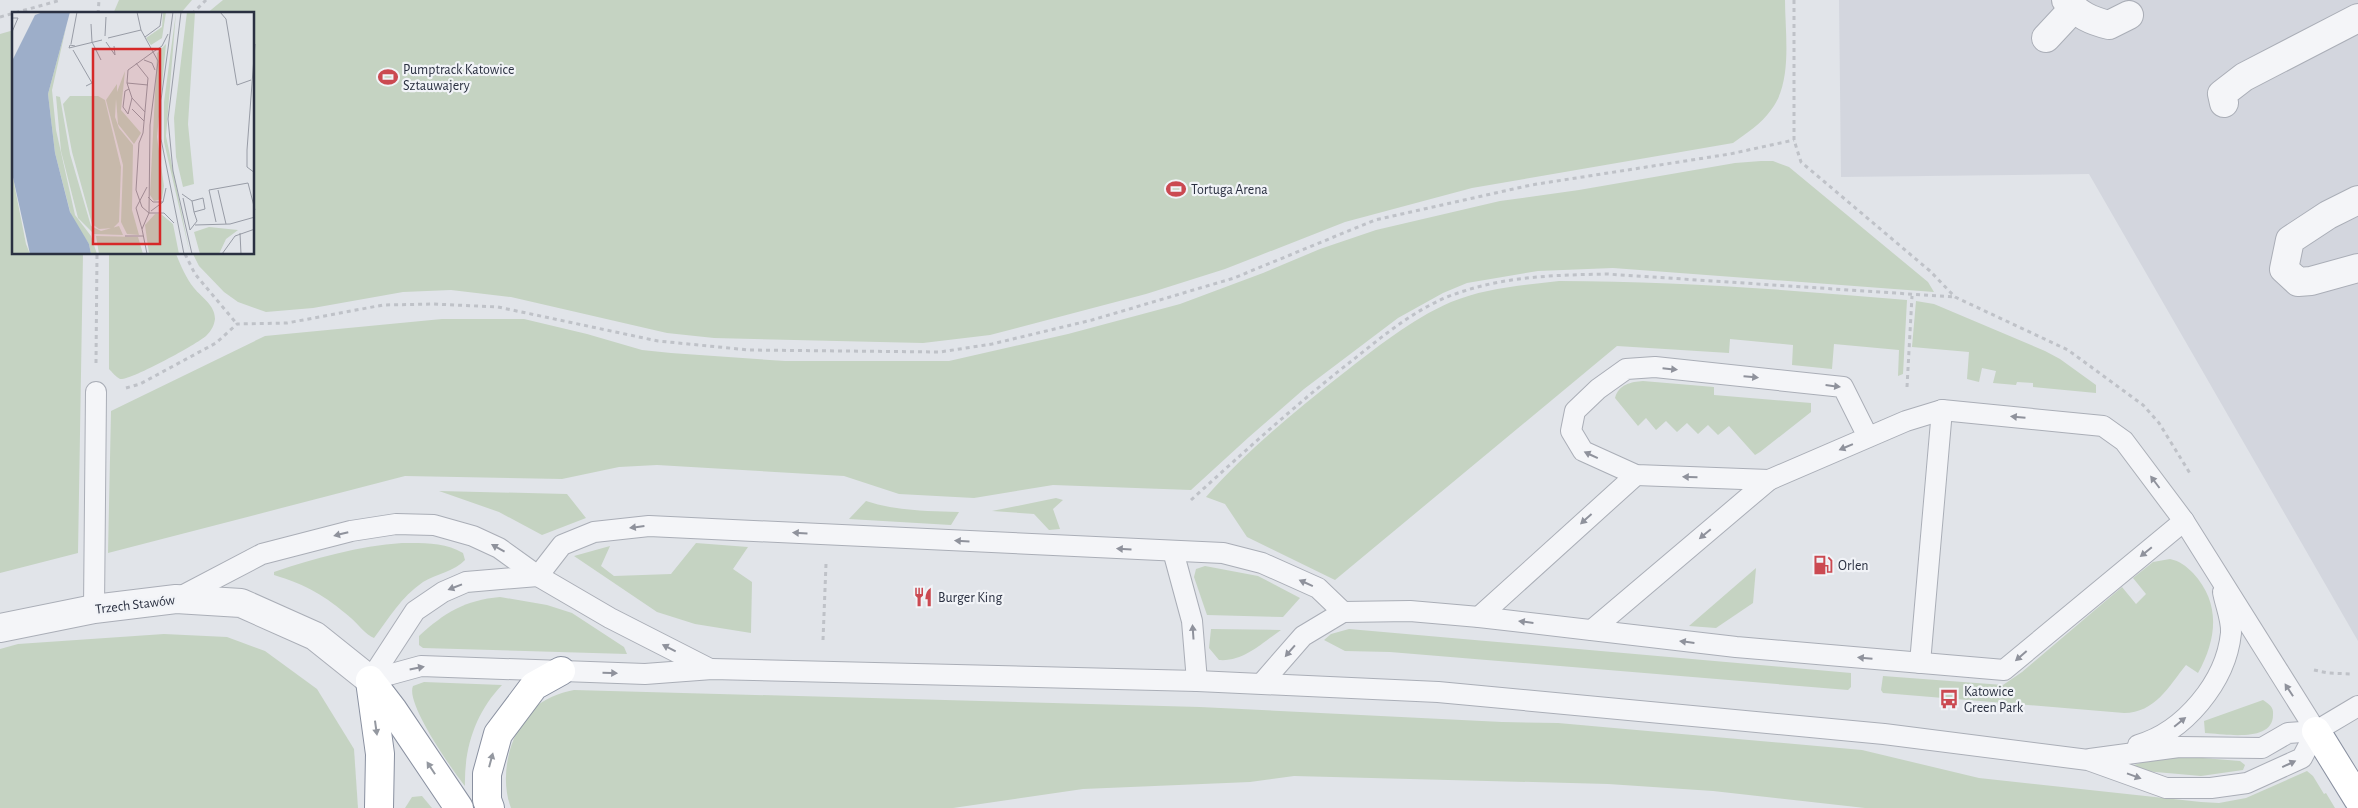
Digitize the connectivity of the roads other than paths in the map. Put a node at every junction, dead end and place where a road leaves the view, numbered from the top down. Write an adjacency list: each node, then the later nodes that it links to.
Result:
1 (2069, 4): 2 (street); 4 (street)
2 (2129, 15)
3 (2358, 18): 5 (street)
4 (2046, 38)
5 (2224, 102)
6 (2358, 200): 7 (street)
7 (2358, 268)
8 (96, 392): 18 (lane)
9 (1942, 410): 10 (lane); 13 (lane, one-way to 9); 23 (lane)
10 (1868, 437): 11 (lane, one-way to 10); 12 (lane, one-way to 12)
11 (1636, 475): 12 (lane, one-way to 11); 20 (lane, one-way to 20)
12 (1769, 480): 22 (lane, one-way to 22)
13 (2184, 521): 16 (lane); 23 (lane, one-way to 23)
14 (1173, 551): 15 (lane, one-way to 15); 19 (lane, one-way to 14); 27 (lane, one-way to 14)
15 (538, 576): 17 (lane, one-way to 17); 24 (lane, one-way to 15); 26 (lane, one-way to 26)
16 (2220, 578): 30 (lane, one-way to 16); 31 (lane, one-way to 16)
17 (176, 599): 18 (street, Trzech Stawów); 26 (street, Trzech Stawów)
18 (94, 609): 21 (street, Trzech Stawów)
19 (1343, 612): 20 (lane); 28 (lane, one-way to 28)
20 (1479, 617): 22 (lane, one-way to 20)
21 (0, 628)
22 (1592, 630): 23 (lane, one-way to 22)
23 (1920, 663)
24 (712, 670): 25 (lane, one-way to 24); 27 (lane)
25 (561, 671): 26 (lane, one-way to 25); 35 (highway, one-way to 25)
26 (370, 680): 33 (highway, one-way to 33); 34 (highway, one-way to 26)
27 (1197, 681): 28 (lane)
28 (1262, 683): 31 (lane)
29 (2358, 706): 30 (lane)
30 (2316, 731): 31 (lane); 31 (lane, one-way to 30); 32 (highway)
31 (2088, 760)
32 (2358, 799)
33 (379, 808)
34 (459, 808)
35 (490, 808)

